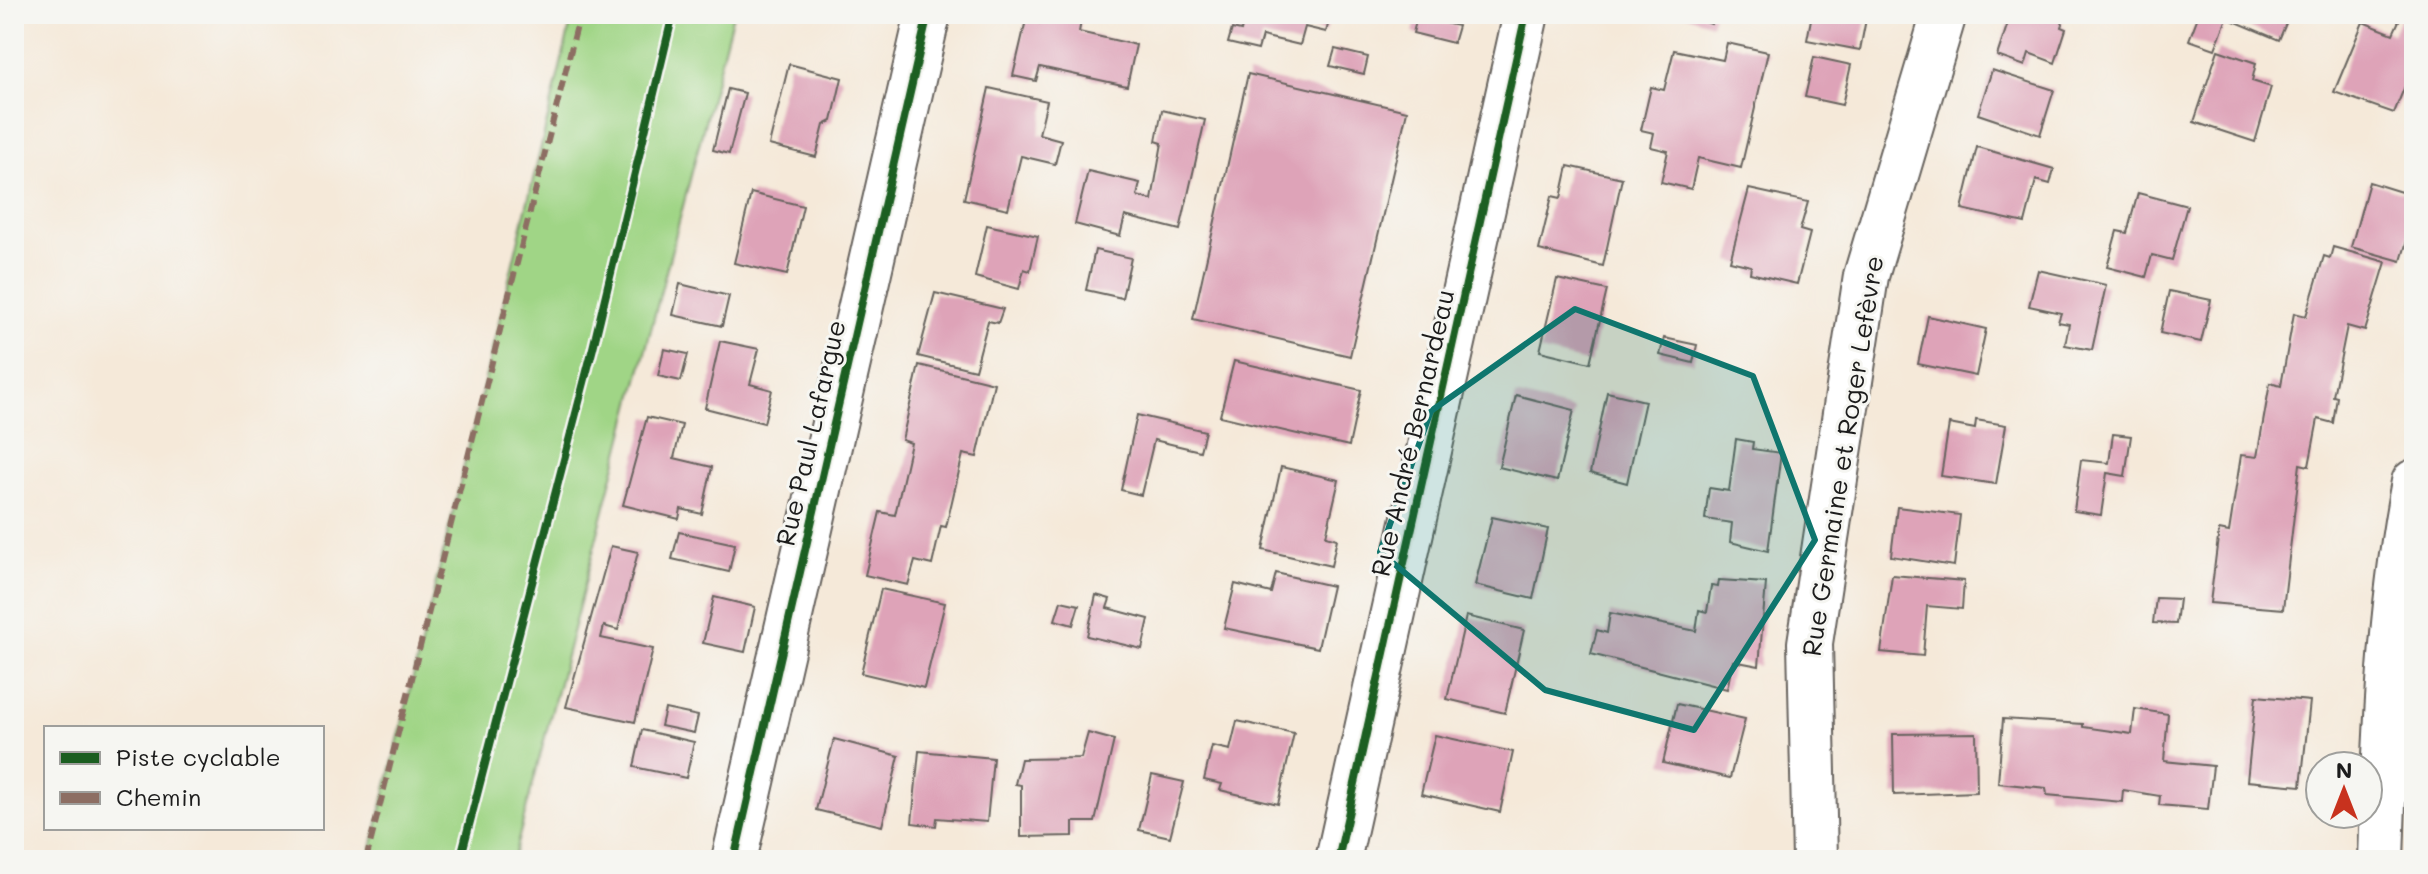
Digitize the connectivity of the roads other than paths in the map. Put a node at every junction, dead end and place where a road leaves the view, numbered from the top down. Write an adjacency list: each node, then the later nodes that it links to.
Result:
1 (928, 14): 5 (street, Rue Paul Lafargue)
2 (1526, 14): 6 (street, Rue André Bernardeau)
3 (1944, 14): 7 (street, Rue Germaine et Roger Lefèvre)
4 (2414, 482): 8 (street)
5 (734, 860)
6 (1338, 860)
7 (1815, 860)
8 (2381, 860)

